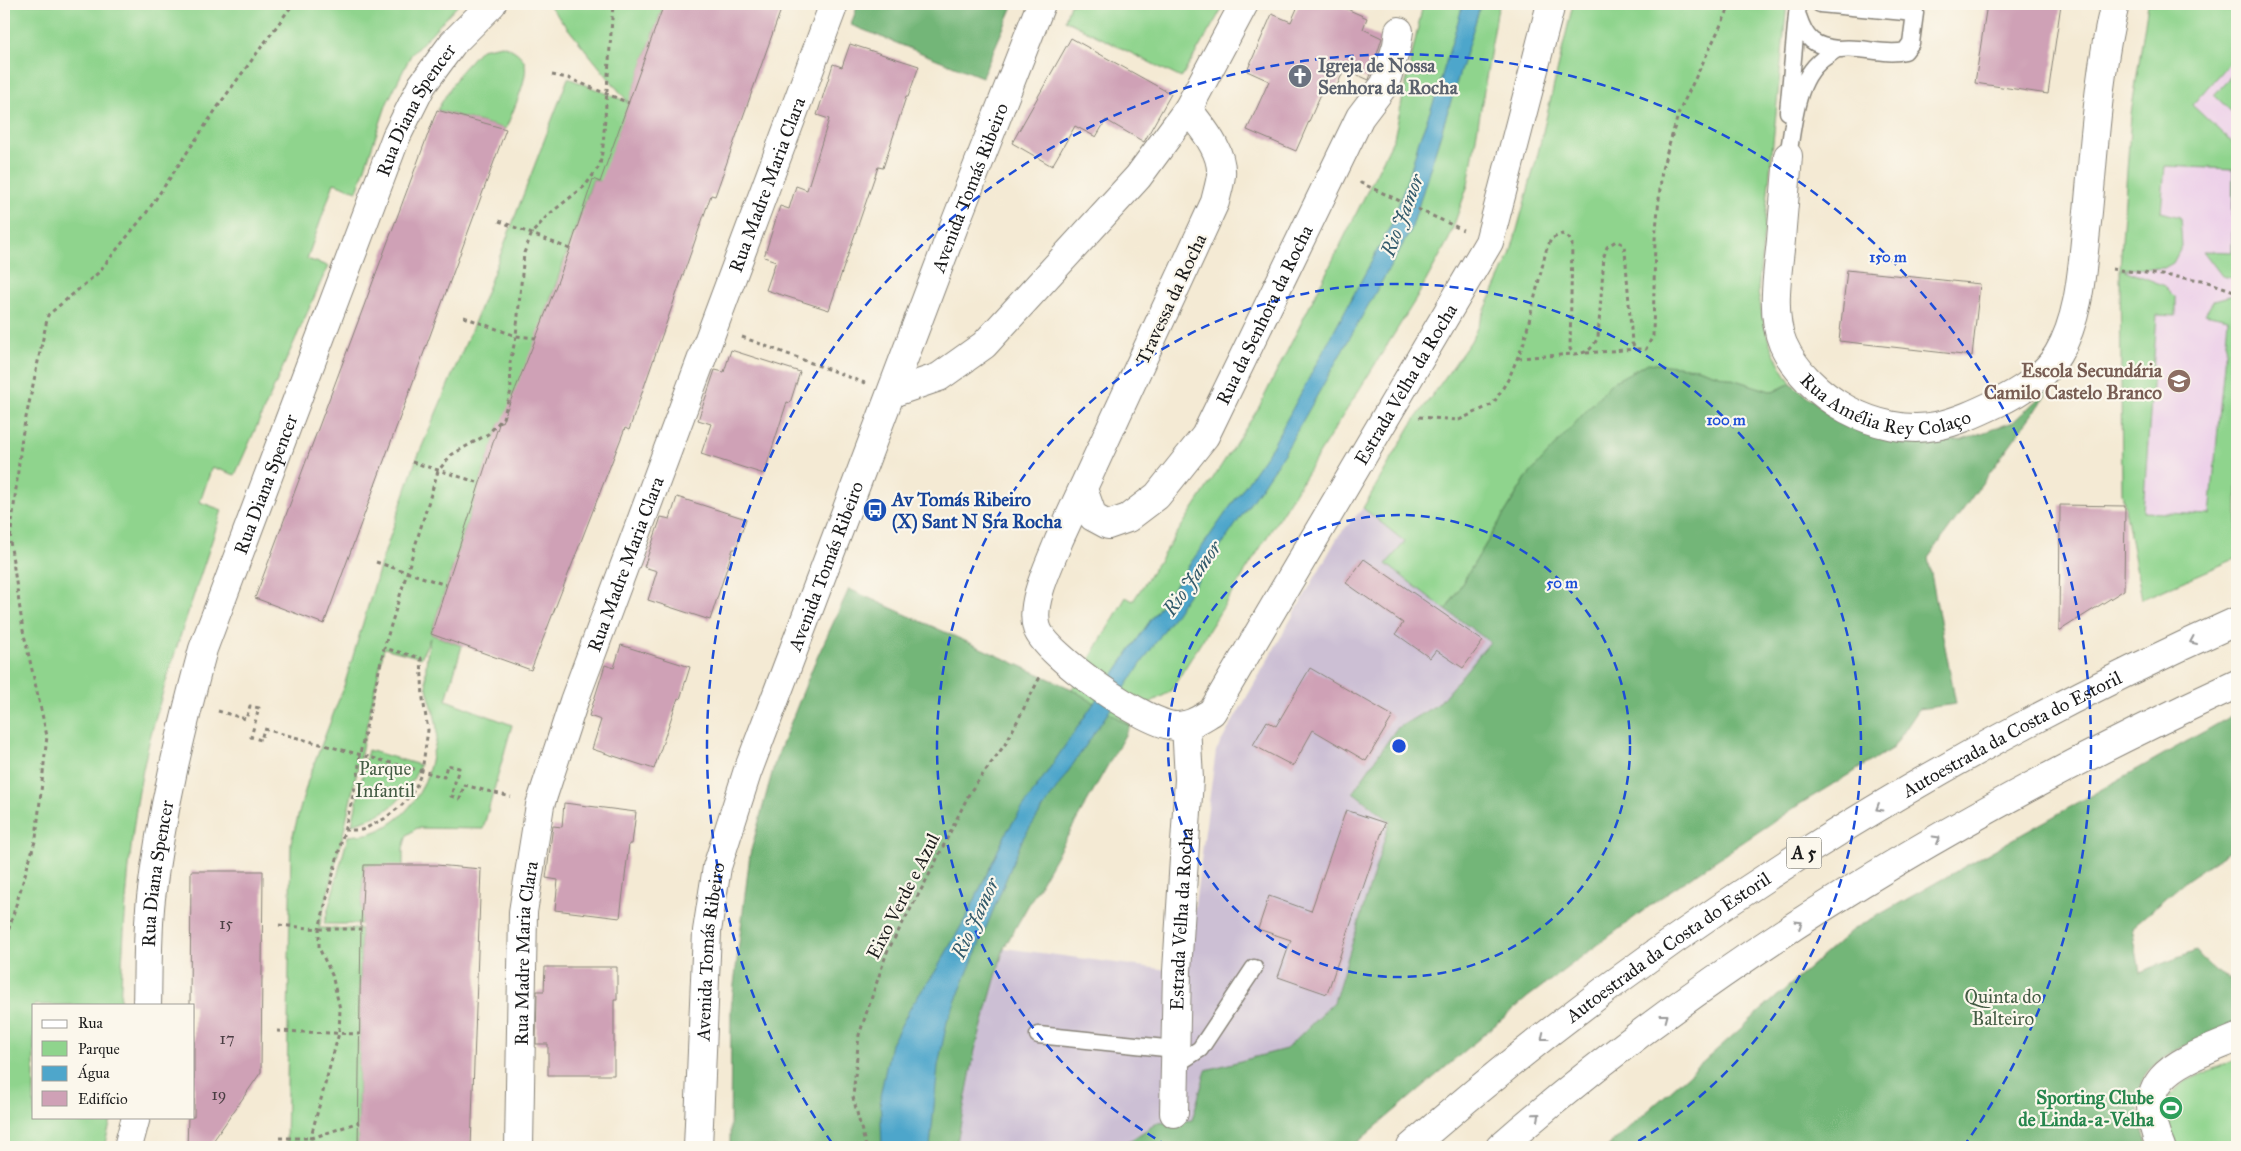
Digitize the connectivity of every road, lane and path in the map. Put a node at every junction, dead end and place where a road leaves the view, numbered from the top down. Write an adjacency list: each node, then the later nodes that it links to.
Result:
1 (294, 4): 59 (path)
2 (492, 4): 50 (main road, Rua Diana Spencer)
3 (613, 4): 18 (path)
4 (655, 4): 12 (path)
5 (834, 4): 30 (main road, Rua Madre Maria Clara)
6 (1041, 4): 37 (main road, Avenida Tomás Ribeiro)
7 (1244, 4): 20 (main road)
8 (1551, 4): 25 (main road, Estrada Velha da Rocha)
9 (1731, 4): 33 (path)
10 (1820, 4): 13 (lane)
11 (2115, 4): 27 (main road, Rua Amélia Rey Colaço)
12 (663, 7)
13 (1894, 7): 16 (lane)
14 (1797, 9): 16 (lane); 21 (lane)
15 (1399, 31): 42 (main road, Rua da Senhora da Rocha)
16 (1838, 49): 21 (lane)
17 (552, 75): 18 (path)
18 (607, 94): 19 (path); 24 (path)
19 (629, 103)
20 (1188, 109): 37 (main road); 42 (main road, Travessa da Rocha)
21 (1788, 156): 27 (main road, Rua Amélia Rey Colaço)
22 (1361, 182): 25 (path)
23 (499, 221): 24 (path)
24 (532, 233): 26 (path); 31 (path)
25 (1489, 242): 38 (main road, Estrada Velha da Rocha)
26 (570, 249)
27 (2082, 271): 28 (path)
28 (2237, 292)
29 (464, 317): 31 (path)
30 (713, 326): 37 (path); 75 (main road, Rua Madre Maria Clara)
31 (516, 336): 32 (path); 40 (path)
32 (536, 338)
33 (1636, 349): 34 (path); 34 (path)
34 (1586, 353): 35 (path)
35 (1574, 354): 36 (path); 36 (path)
36 (1518, 358): 38 (path)
37 (892, 393): 76 (main road, Avenida Tomás Ribeiro)
38 (1394, 405): 51 (main road, Estrada Velha da Rocha)
39 (412, 462): 40 (path)
40 (438, 471): 41 (path); 44 (path)
41 (480, 483)
42 (1083, 490): 51 (main road, Estrada Velha da Rocha)
43 (376, 562): 44 (path)
44 (407, 572): 45 (path); 47 (path)
45 (446, 585)
46 (2237, 621): 78 (main road, Autoestrada da Costa do Estoril / A 5, one-way to 78)
47 (384, 648): 52 (path); 53 (path)
48 (1041, 676): 77 (path, Eixo Verde e Azul)
49 (2237, 684): 79 (main road, one-way to 49)
50 (186, 710): 52 (path); 61 (main road, Rua Diana Spencer)
51 (1186, 725): 67 (main road, Estrada Velha da Rocha)
52 (360, 754): 53 (path); 55 (path)
53 (422, 771): 54 (path); 55 (path)
54 (480, 789)
55 (344, 830): 57 (path)
56 (279, 924): 57 (path)
57 (319, 929): 58 (path); 63 (path)
58 (360, 929)
59 (4, 946)
60 (1254, 968): 67 (lane)
61 (147, 1004)
62 (277, 1031): 63 (path)
63 (339, 1033): 64 (path); 72 (path)
64 (359, 1034)
65 (1038, 1035): 67 (lane)
66 (2237, 1038): 80 (main road)
67 (1175, 1057): 68 (main road, Estrada Velha da Rocha)
68 (1174, 1113)
69 (136, 1118): 73 (main road)
70 (358, 1122): 72 (path)
71 (279, 1138): 72 (path)
72 (312, 1138): 74 (path)
73 (128, 1147)
74 (308, 1147)
75 (519, 1147)
76 (698, 1147)
77 (866, 1147)
78 (1411, 1147)
79 (1500, 1147)
80 (2160, 1147)

